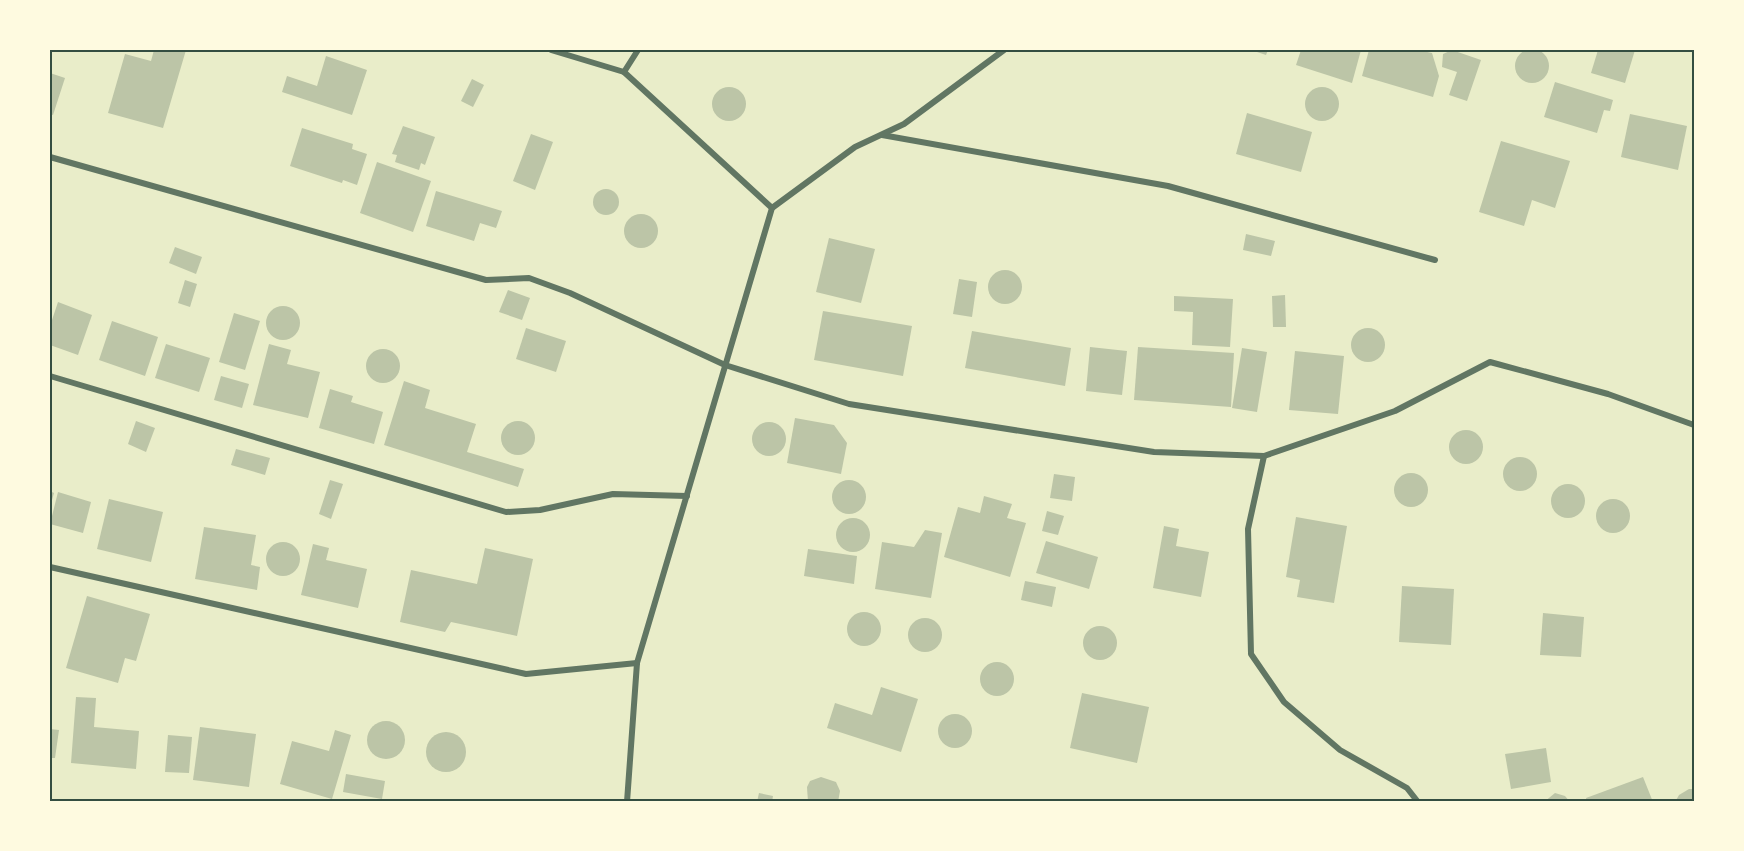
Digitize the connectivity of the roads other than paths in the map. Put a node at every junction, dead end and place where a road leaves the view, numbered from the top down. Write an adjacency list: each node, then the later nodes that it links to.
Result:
1 (551, 50): 4 (street)
2 (638, 50): 4 (street)
3 (1004, 50): 5 (street)
4 (624, 72): 7 (street)
5 (881, 135): 7 (street); 8 (street)
6 (50, 157): 9 (street)
7 (772, 208): 9 (street)
8 (1435, 260)
9 (725, 365): 12 (street); 13 (street)
10 (50, 376): 13 (street)
11 (1695, 425): 12 (street)
12 (1264, 456): 17 (street)
13 (687, 496): 15 (street)
14 (50, 567): 15 (street)
15 (637, 663): 16 (street)
16 (627, 801)
17 (1418, 801)

